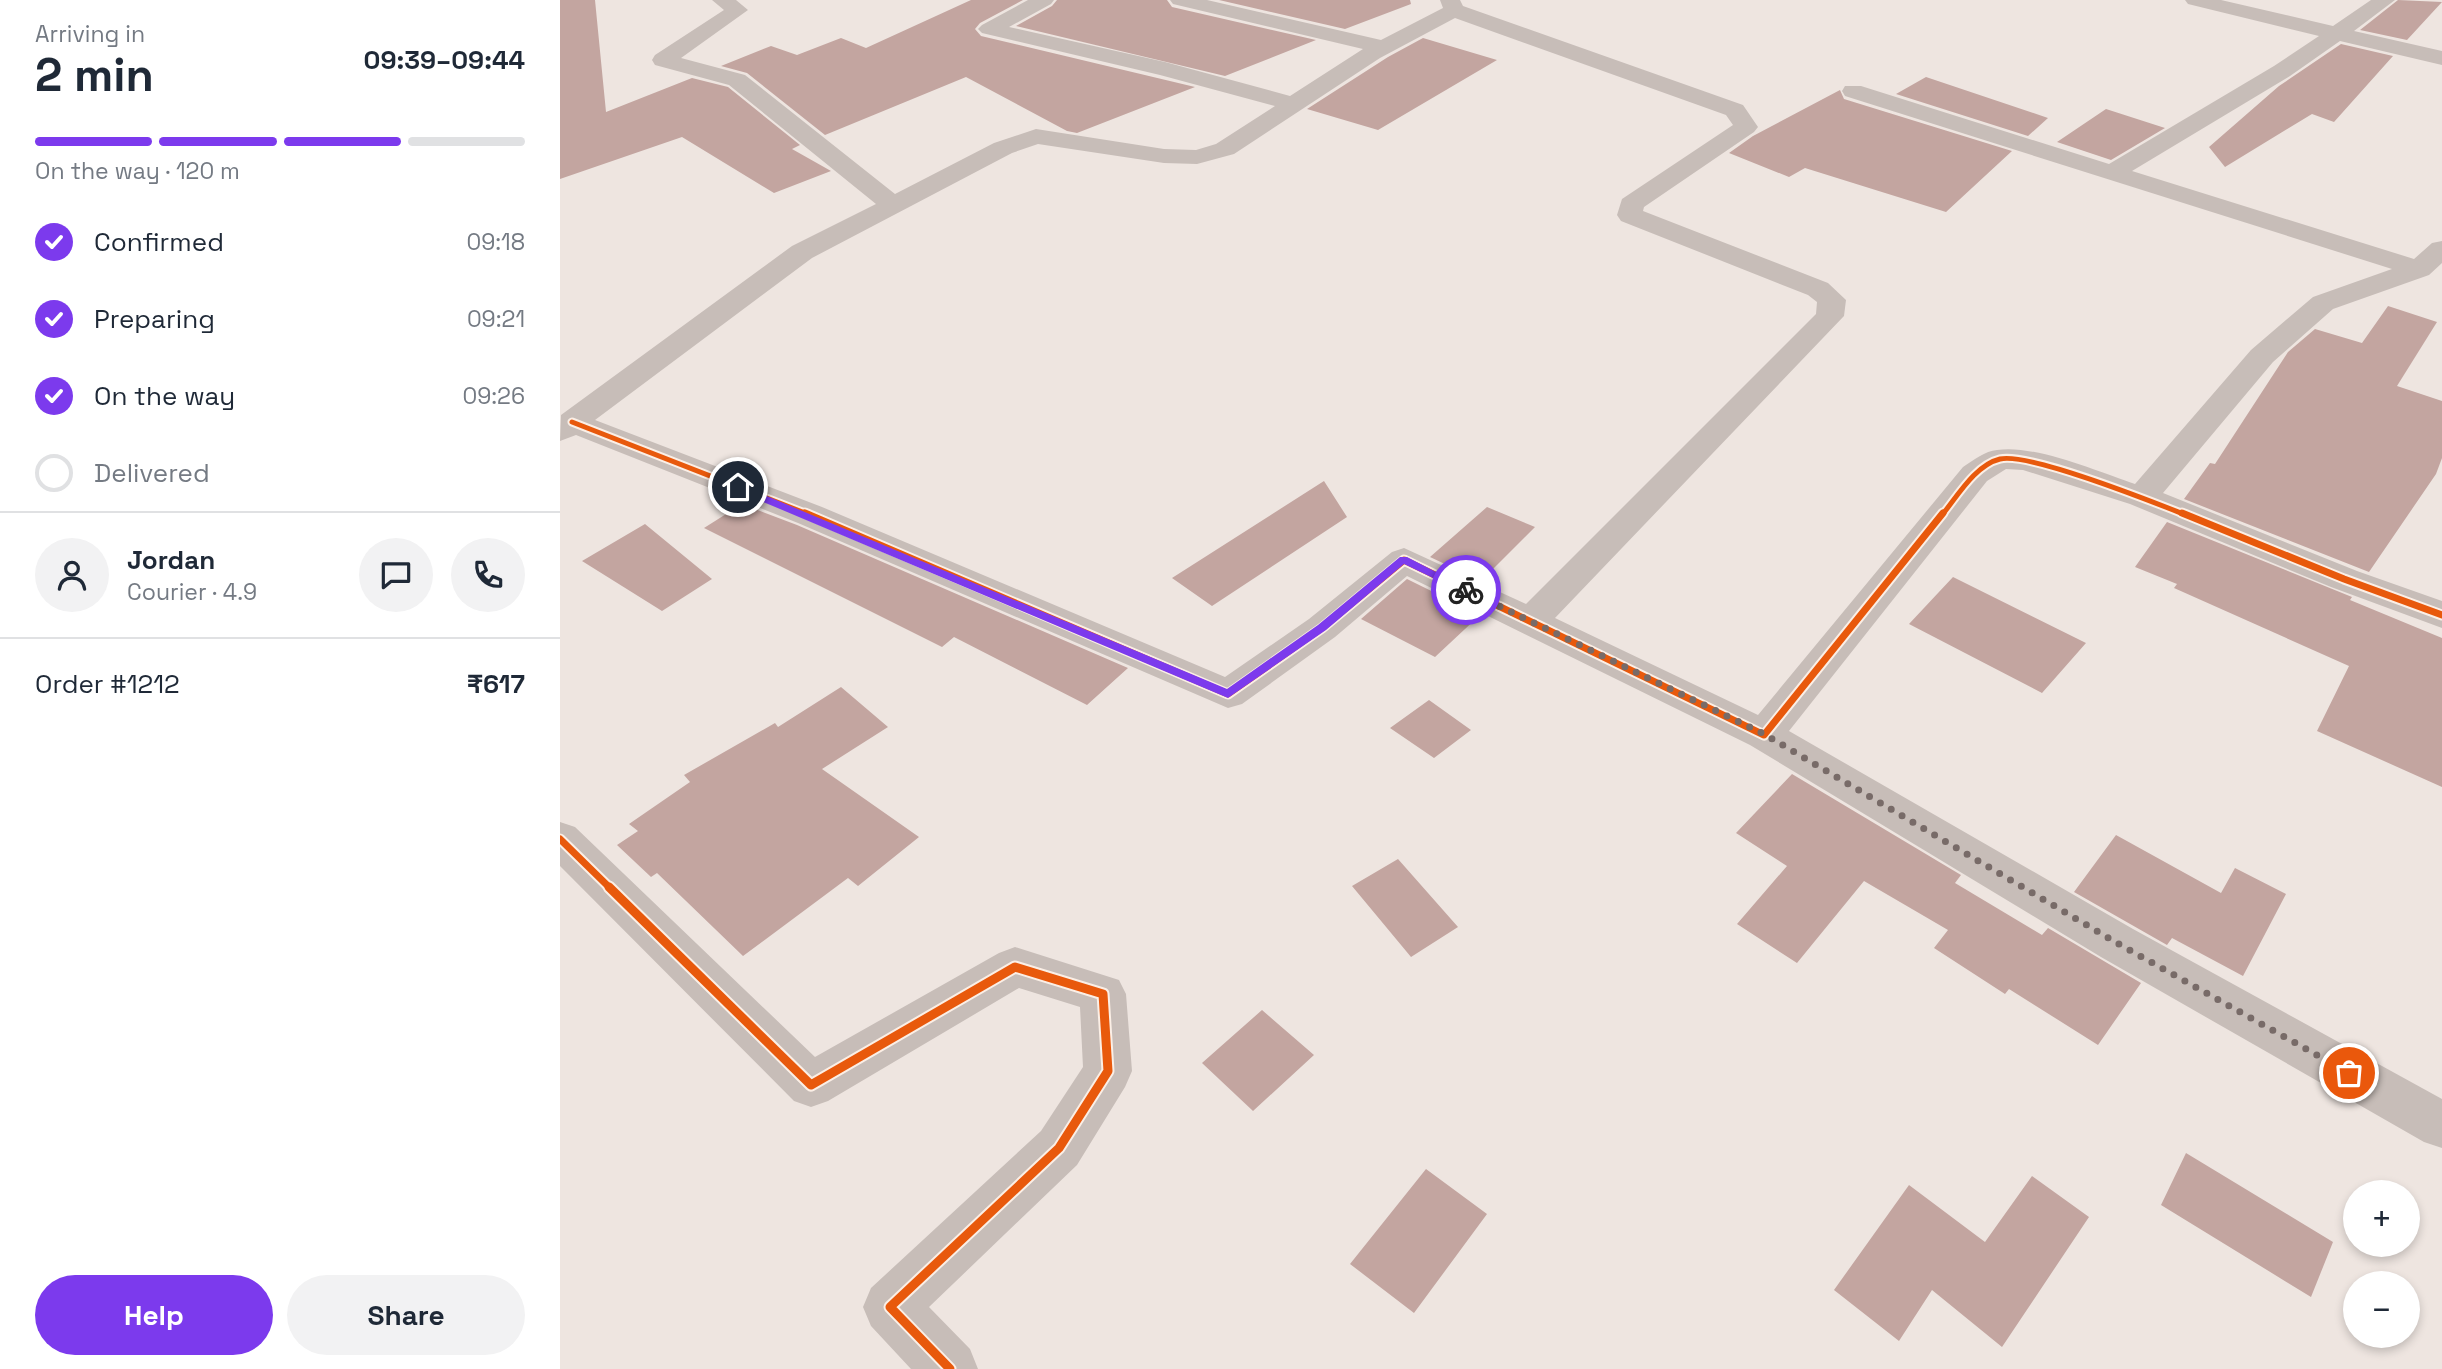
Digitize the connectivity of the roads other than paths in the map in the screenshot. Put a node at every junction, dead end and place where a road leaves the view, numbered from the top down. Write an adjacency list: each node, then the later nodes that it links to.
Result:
1 (722, 0): 13 (street)
2 (1044, 0): 11 (street)
3 (1180, 0): 8 (street)
4 (2195, 0): 7 (street)
5 (2385, 0): 7 (street)
6 (1452, 5): 8 (street); 19 (street)
7 (2336, 32): 9 (street); 12 (street)
8 (1383, 47): 11 (street)
9 (2442, 58)
10 (1853, 91): 12 (street)
11 (1293, 104): 13 (street)
12 (2111, 173): 15 (street)
13 (892, 204): 16 (street)
14 (2442, 249): 15 (street)
15 (2419, 269): 17 (street)
16 (566, 426): 19 (street)
17 (2142, 497): 18 (street); 20 (street)
18 (2442, 615)
19 (1531, 621): 20 (street)
20 (1764, 734): 22 (street)
21 (560, 839): 23 (street)
22 (2442, 1125)
23 (950, 1369)

